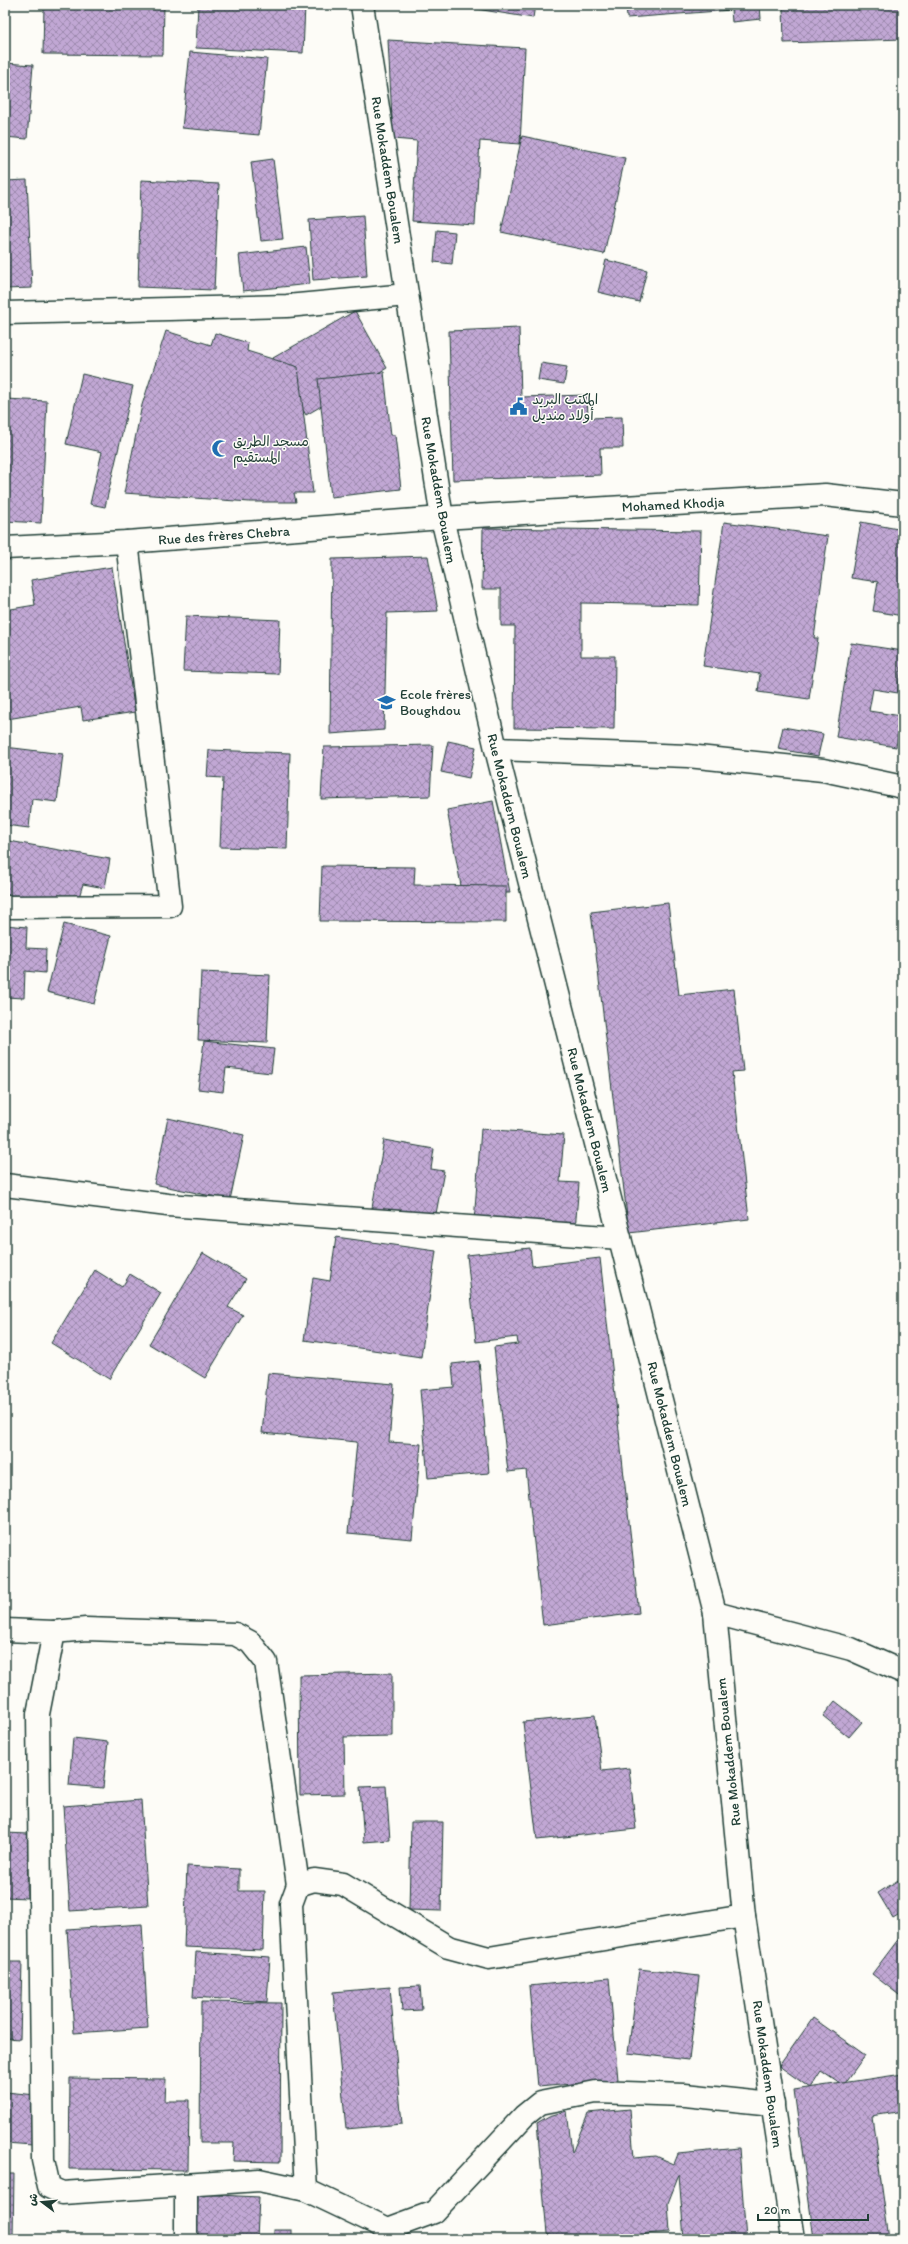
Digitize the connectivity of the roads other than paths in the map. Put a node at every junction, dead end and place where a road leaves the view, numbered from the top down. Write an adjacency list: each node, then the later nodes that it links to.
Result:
1 (362, 5): 2 (street, Rue Mokaddem Boualem)
2 (407, 295): 3 (street); 5 (street, Rue Mokaddem Boualem)
3 (5, 313)
4 (903, 504): 5 (street, Mohamed Khodja)
5 (442, 518): 6 (street, Rue des frères Chebra); 8 (street, Rue Mokaddem Boualem)
6 (127, 542): 7 (street, Rue des frères Chebra); 10 (street)
7 (5, 548)
8 (496, 749): 9 (street); 12 (street, Rue Mokaddem Boualem)
9 (903, 786)
10 (5, 907)
11 (5, 1185): 12 (street)
12 (620, 1238): 13 (street, Rue Mokaddem Boualem)
13 (715, 1614): 16 (street); 18 (street, Rue Mokaddem Boualem)
14 (5, 1630): 15 (street)
15 (54, 1632): 17 (street); 20 (street)
16 (903, 1672)
17 (298, 1885): 18 (street); 21 (street)
18 (744, 1916): 19 (street, Rue Mokaddem Boualem)
19 (773, 2104): 22 (street); 24 (street, Rue Mokaddem Boualem)
20 (186, 2185): 21 (street); 23 (street)
21 (306, 2190): 22 (street)
22 (388, 2234)
23 (186, 2239)
24 (793, 2239)

